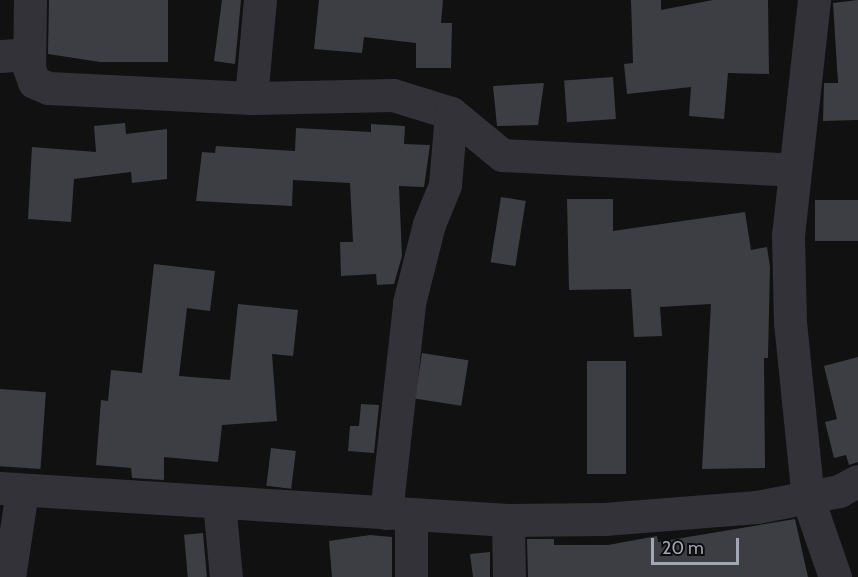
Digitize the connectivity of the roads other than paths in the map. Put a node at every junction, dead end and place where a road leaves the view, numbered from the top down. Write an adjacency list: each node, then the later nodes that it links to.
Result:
1 (30, 0): 4 (street)
2 (260, 0): 5 (street)
3 (814, 0): 7 (street)
4 (14, 56): 5 (street)
5 (251, 98): 6 (street)
6 (451, 113): 7 (street); 12 (street)
7 (794, 170): 10 (street)
8 (858, 481): 10 (street)
9 (11, 490): 11 (street); 14 (street)
10 (808, 498): 13 (street); 18 (street)
11 (219, 502): 12 (street); 15 (street)
12 (398, 514): 13 (street); 16 (street)
13 (508, 520): 17 (street)
14 (9, 577)
15 (226, 577)
16 (411, 577)
17 (508, 577)
18 (835, 577)

